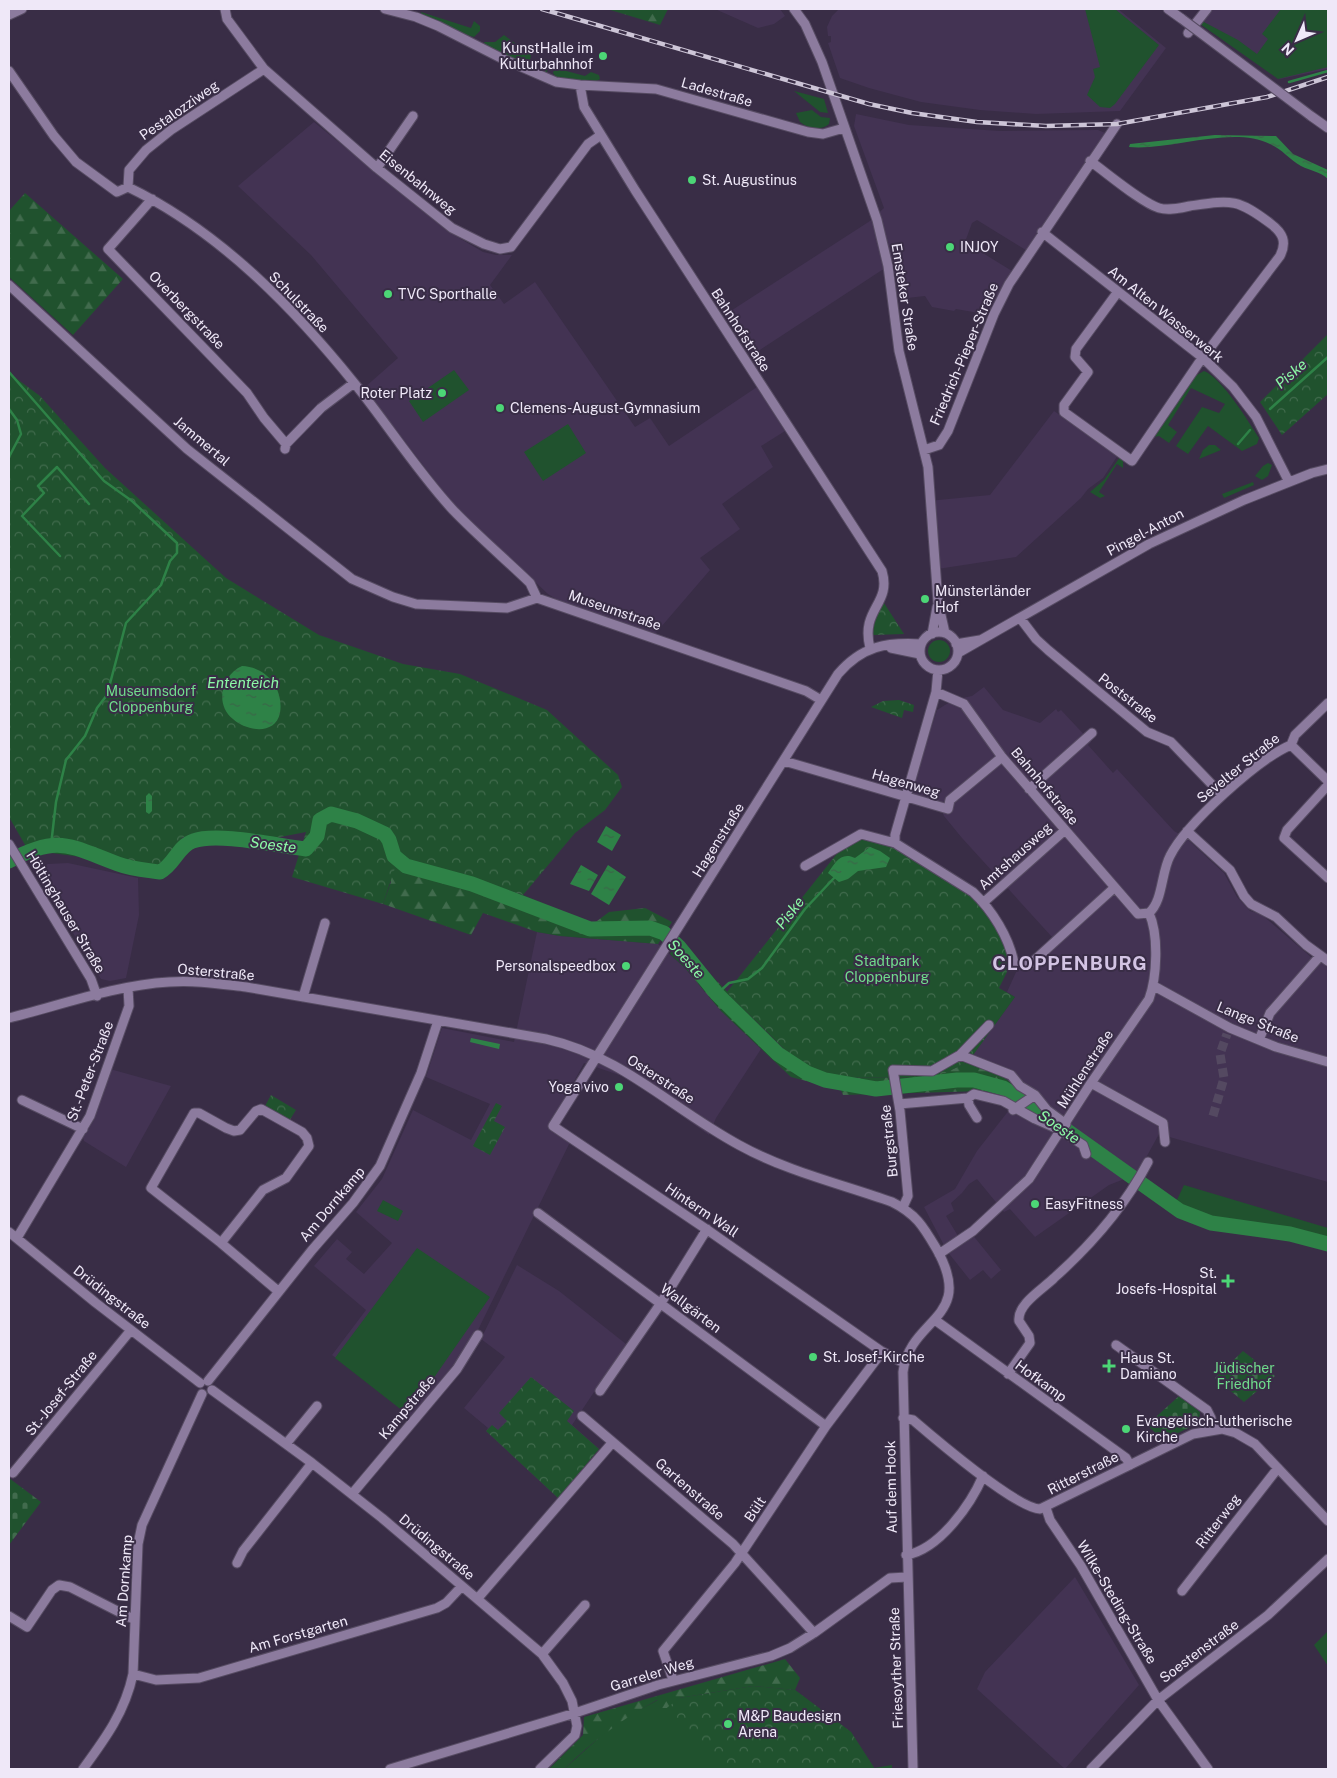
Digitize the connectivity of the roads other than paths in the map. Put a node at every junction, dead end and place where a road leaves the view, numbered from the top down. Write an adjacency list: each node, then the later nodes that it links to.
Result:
1 (22, 9): 7 (street)
2 (225, 9): 9 (street, Eisenbahnweg)
3 (385, 9): 11 (street, Ladestraße)
4 (794, 9): 14 (street, Emsteker Straße)
5 (1168, 9): 15 (street, bridge)
6 (1206, 9): 8 (street)
7 (9, 15)
8 (1188, 33)
9 (264, 69): 18 (street, Eisenbahnweg); 19 (street, Pestalozziweg)
10 (9, 71): 19 (street, Schulstraße)
11 (580, 86): 14 (street, Ladestraße); 16 (street, Bahnhofstraße)
12 (414, 116): 18 (street)
13 (1117, 124): 17 (street, Friedrich-Pieper-Straße)
14 (844, 128): 26 (street, Emsteker Straße)
15 (1328, 128)
16 (601, 134): 18 (street, Eisenbahnweg); 36 (street, Bahnhofstraße)
17 (1090, 161): 21 (street, Friedrich-Pieper-Straße); 24 (street)
18 (377, 168)
19 (128, 187): 20 (street, Schulstraße)
20 (152, 199): 25 (street, Schulstraße); 25 (street, Overbergstraße)
21 (1042, 232): 23 (street, Am Alten Wasserwerk); 26 (street, Friedrich-Pieper-Straße)
22 (9, 285): 29 (street, Jammertal)
23 (1117, 293): 24 (street, Am Alten Wasserwerk); 24 (street)
24 (1203, 358): 28 (street, Am Alten Wasserwerk)
25 (354, 384): 29 (street, Schulstraße)
26 (924, 450): 30 (street, Emsteker Straße)
27 (1328, 469): 28 (street, Pingel-Anton)
28 (1289, 482): 31 (street, Pingel-Anton)
29 (537, 598): 41 (street, Museumstraße)
30 (938, 602): 32 (street, Emsteker Straße); 33 (street, Emsteker Straße)
31 (1020, 618): 37 (street, Pingel-Anton); 50 (street, Poststraße)
32 (945, 633): 33 (street); 37 (street)
33 (932, 634): 34 (street)
34 (921, 644): 35 (street, Hagenstraße); 38 (street)
35 (884, 646): 36 (street, Hagenstraße); 38 (street, Hagenstraße)
36 (870, 648): 41 (street, Hagenstraße)
37 (957, 649): 39 (street)
38 (920, 654): 39 (street)
39 (938, 670): 40 (street)
40 (936, 692): 45 (street, Bahnhofstraße); 51 (street)
41 (821, 700): 46 (street, Hagenstraße)
42 (1328, 703): 44 (street, Sevelter Straße)
43 (1092, 733): 49 (street)
44 (1291, 746): 47 (street); 50 (street, Sevelter Straße)
45 (1002, 757): 49 (street, Bahnhofstraße); 51 (street, Hagenweg)
46 (784, 761): 51 (street, Hagenweg); 72 (street, Hagenstraße)
47 (1328, 780)
48 (1328, 785): 57 (street)
49 (1029, 789): 52 (street, Bahnhofstraße)
50 (1222, 795): 53 (street, Sevelter Straße)
51 (906, 797): 54 (street)
52 (1064, 831): 58 (street, Bahnhofstraße); 59 (street, Amtshausweg)
53 (1187, 831): 60 (street, Sevelter Straße); 62 (street)
54 (895, 842): 56 (street); 59 (street)
55 (11, 848): 66 (street, Höltinghauser Straße)
56 (805, 866)
57 (1328, 878)
58 (1114, 888): 59 (street); 60 (street, Bahnhofstraße)
59 (984, 902)
60 (1149, 913): 64 (street, Mühlenstraße)
61 (324, 923): 67 (street)
62 (1320, 956): 63 (street); 71 (street)
63 (1328, 961)
64 (1154, 986): 71 (street, Lange Straße); 75 (street, Mühlenstraße)
65 (128, 988): 66 (street, Osterstraße); 67 (street, Osterstraße); 83 (street, St.-Peter-Straße)
66 (97, 996): 68 (street, Osterstraße)
67 (303, 997): 69 (street, Osterstraße)
68 (9, 1018)
69 (438, 1021): 72 (street, Osterstraße); 94 (street, Am Dornkamp)
70 (989, 1025): 73 (street)
71 (1259, 1040): 74 (street, Lange Straße)
72 (597, 1055): 87 (street, Osterstraße); 89 (street, Hinterm Wall)
73 (960, 1056): 76 (street); 79 (street, Burgstraße)
74 (1328, 1062)
75 (1090, 1083): 82 (street, Mühlenstraße); 84 (street)
76 (1033, 1096): 80 (street); 82 (street)
77 (968, 1098): 79 (street); 80 (street); 81 (street)
78 (22, 1100): 83 (street)
79 (899, 1101): 87 (street, Burgstraße)
80 (1017, 1107): 82 (street)
81 (977, 1118)
82 (1064, 1127): 85 (street); 93 (street, Mühlenstraße)
83 (83, 1129): 91 (street, St.-Peter-Straße)
84 (1165, 1142)
85 (1086, 1154)
86 (1148, 1162): 102 (street)
87 (903, 1207): 93 (street, Osterstraße)
88 (538, 1213): 95 (street, Wallgärten)
89 (707, 1229): 95 (street); 100 (street, Hinterm Wall)
90 (9, 1232): 91 (street, Drüdingstraße)
91 (17, 1238): 97 (street, Drüdingstraße)
92 (221, 1243): 92 (street); 94 (street)
93 (939, 1254): 96 (street, Osterstraße)
94 (278, 1291): 103 (street, Am Dornkamp)
95 (661, 1303): 105 (street); 110 (street, Wallgärten)
96 (935, 1320): 101 (street); 102 (street, Hofkamp)
97 (131, 1330): 103 (street, Drüdingstraße); 117 (street, St.-Josef-Straße)
98 (478, 1335): 119 (street, Kampstraße)
99 (1116, 1345): 111 (street)
100 (882, 1352): 101 (street, Hinterm Wall); 110 (street, Bült)
101 (904, 1362): 109 (street, Auf dem Hook)
102 (1008, 1374): 115 (street, Hofkamp)
103 (204, 1382): 104 (street); 106 (street)
104 (212, 1390): 106 (street); 113 (street, Drüdingstraße)
105 (600, 1391)
106 (202, 1394): 133 (street, Am Dornkamp)
107 (317, 1406): 113 (street)
108 (582, 1416): 112 (street, Gartenstraße)
109 (903, 1418): 118 (street); 123 (street, Auf dem Hook)
110 (826, 1426): 122 (street, Bült)
111 (1212, 1429): 115 (street, Ritterstraße); 116 (street, Ritterstraße)
112 (612, 1443): 122 (street, Gartenstraße); 130 (street)
113 (286, 1444): 114 (street, Drüdingstraße)
114 (312, 1463): 119 (street, Drüdingstraße); 125 (street)
115 (1130, 1464): 120 (street, Ritterstraße)
116 (1278, 1468): 121 (street, Ritterstraße); 129 (street, Ritterweg)
117 (13, 1473)
118 (982, 1476): 120 (street); 123 (street)
119 (352, 1494): 128 (street, Drüdingstraße)
120 (1046, 1508): 138 (street, Wilke-Steding-Straße)
121 (1328, 1521)
122 (742, 1554): 134 (street, Gartenstraße); 137 (street, Bült)
123 (906, 1555): 126 (street, Auf dem Hook)
124 (1328, 1559): 138 (street, Soestenstraße)
125 (237, 1563)
126 (907, 1565): 127 (street, Friesoyther Straße)
127 (907, 1576): 134 (street, Garreler Weg); 143 (street, Friesoyther Straße)
128 (462, 1586): 130 (street, Drüdingstraße); 136 (street, Am Forstgarten)
129 (1182, 1592)
130 (478, 1598): 135 (street, Drüdingstraße)
131 (585, 1605): 135 (street)
132 (9, 1616): 133 (street)
133 (135, 1620): 136 (street, Am Dornkamp)
134 (814, 1633): 137 (street, Garreler Weg)
135 (542, 1654): 139 (street, Drüdingstraße)
136 (133, 1674): 140 (street, Am Dornkamp)
137 (673, 1680): 139 (street, Garreler Weg)
138 (1158, 1700): 144 (street, Soestenstraße); 145 (street, Wilke-Steding-Straße)
139 (576, 1713): 141 (street, Garreler Weg); 142 (street)
140 (83, 1769)
141 (390, 1769)
142 (540, 1769)
143 (913, 1769)
144 (1091, 1769)
145 (1208, 1769)

